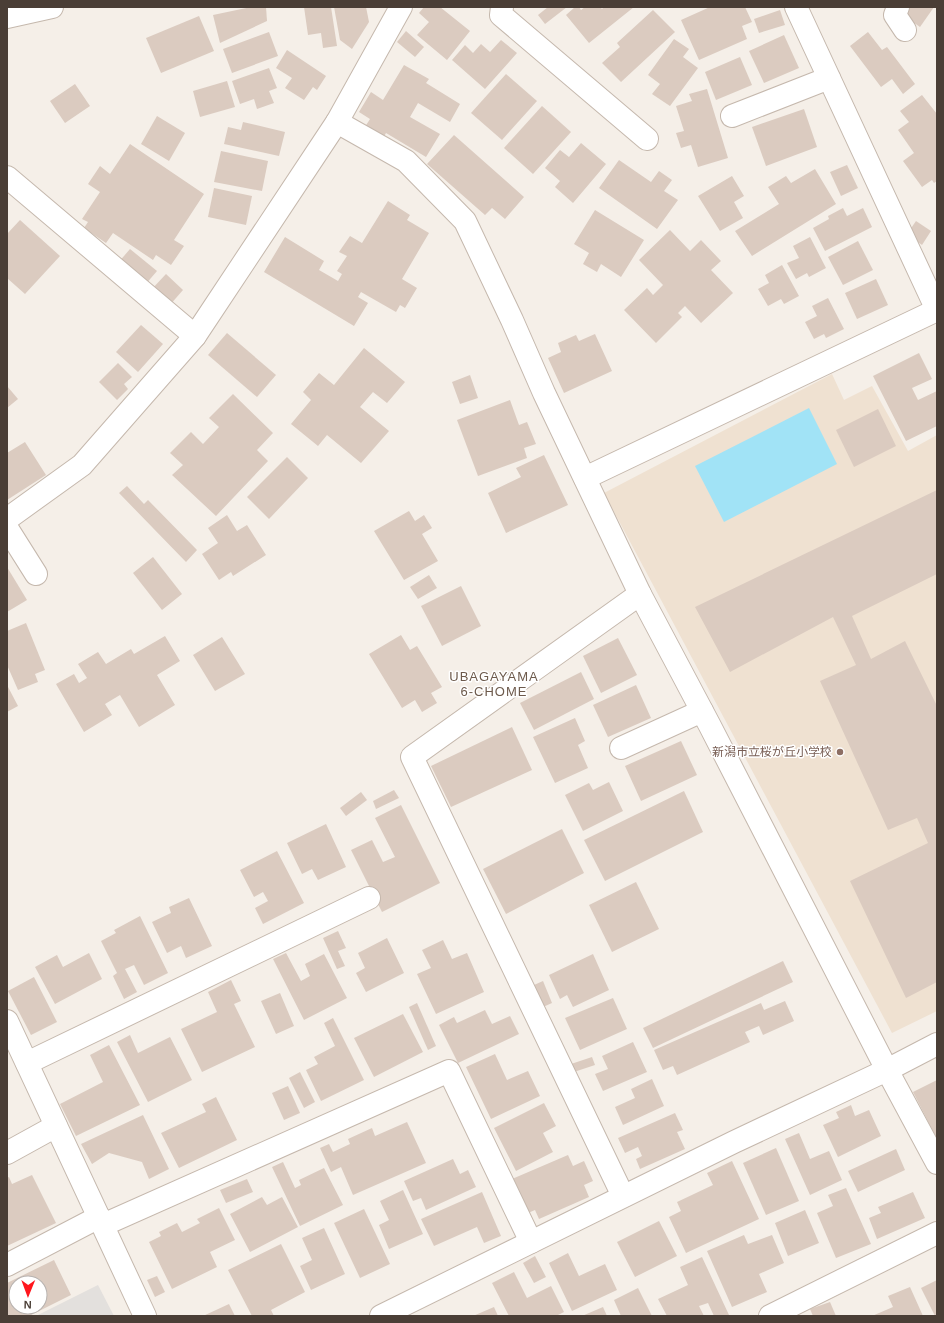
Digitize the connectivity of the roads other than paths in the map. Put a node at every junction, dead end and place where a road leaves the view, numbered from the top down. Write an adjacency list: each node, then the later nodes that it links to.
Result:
1 (52, 7): 6 (street)
2 (401, 7): 10 (street)
3 (502, 7): 11 (street)
4 (796, 7): 8 (street)
5 (898, 7): 7 (street)
6 (7, 17)
7 (905, 30)
8 (829, 78): 9 (street); 13 (street)
9 (732, 116)
10 (337, 122): 14 (street); 15 (street)
11 (646, 138)
12 (7, 177): 14 (street)
13 (937, 310): 15 (street)
14 (195, 336): 16 (street)
15 (585, 478): 19 (street)
16 (7, 520)
17 (7, 528): 18 (street)
18 (36, 574)
19 (640, 594): 20 (street); 30 (street)
20 (702, 711): 21 (street); 26 (street)
21 (621, 748)
22 (369, 898): 25 (street)
23 (7, 1021): 25 (street)
24 (937, 1044): 26 (street)
25 (27, 1063): 27 (street)
26 (887, 1070): 29 (street); 30 (street)
27 (56, 1126): 28 (street); 31 (street)
28 (7, 1153)
29 (937, 1162)
30 (623, 1196): 33 (street)
31 (101, 1221): 33 (street); 34 (street); 35 (street)
32 (937, 1233): 37 (street)
33 (531, 1242): 36 (street)
34 (7, 1265)
35 (145, 1316)
36 (381, 1316)
37 (770, 1316)

